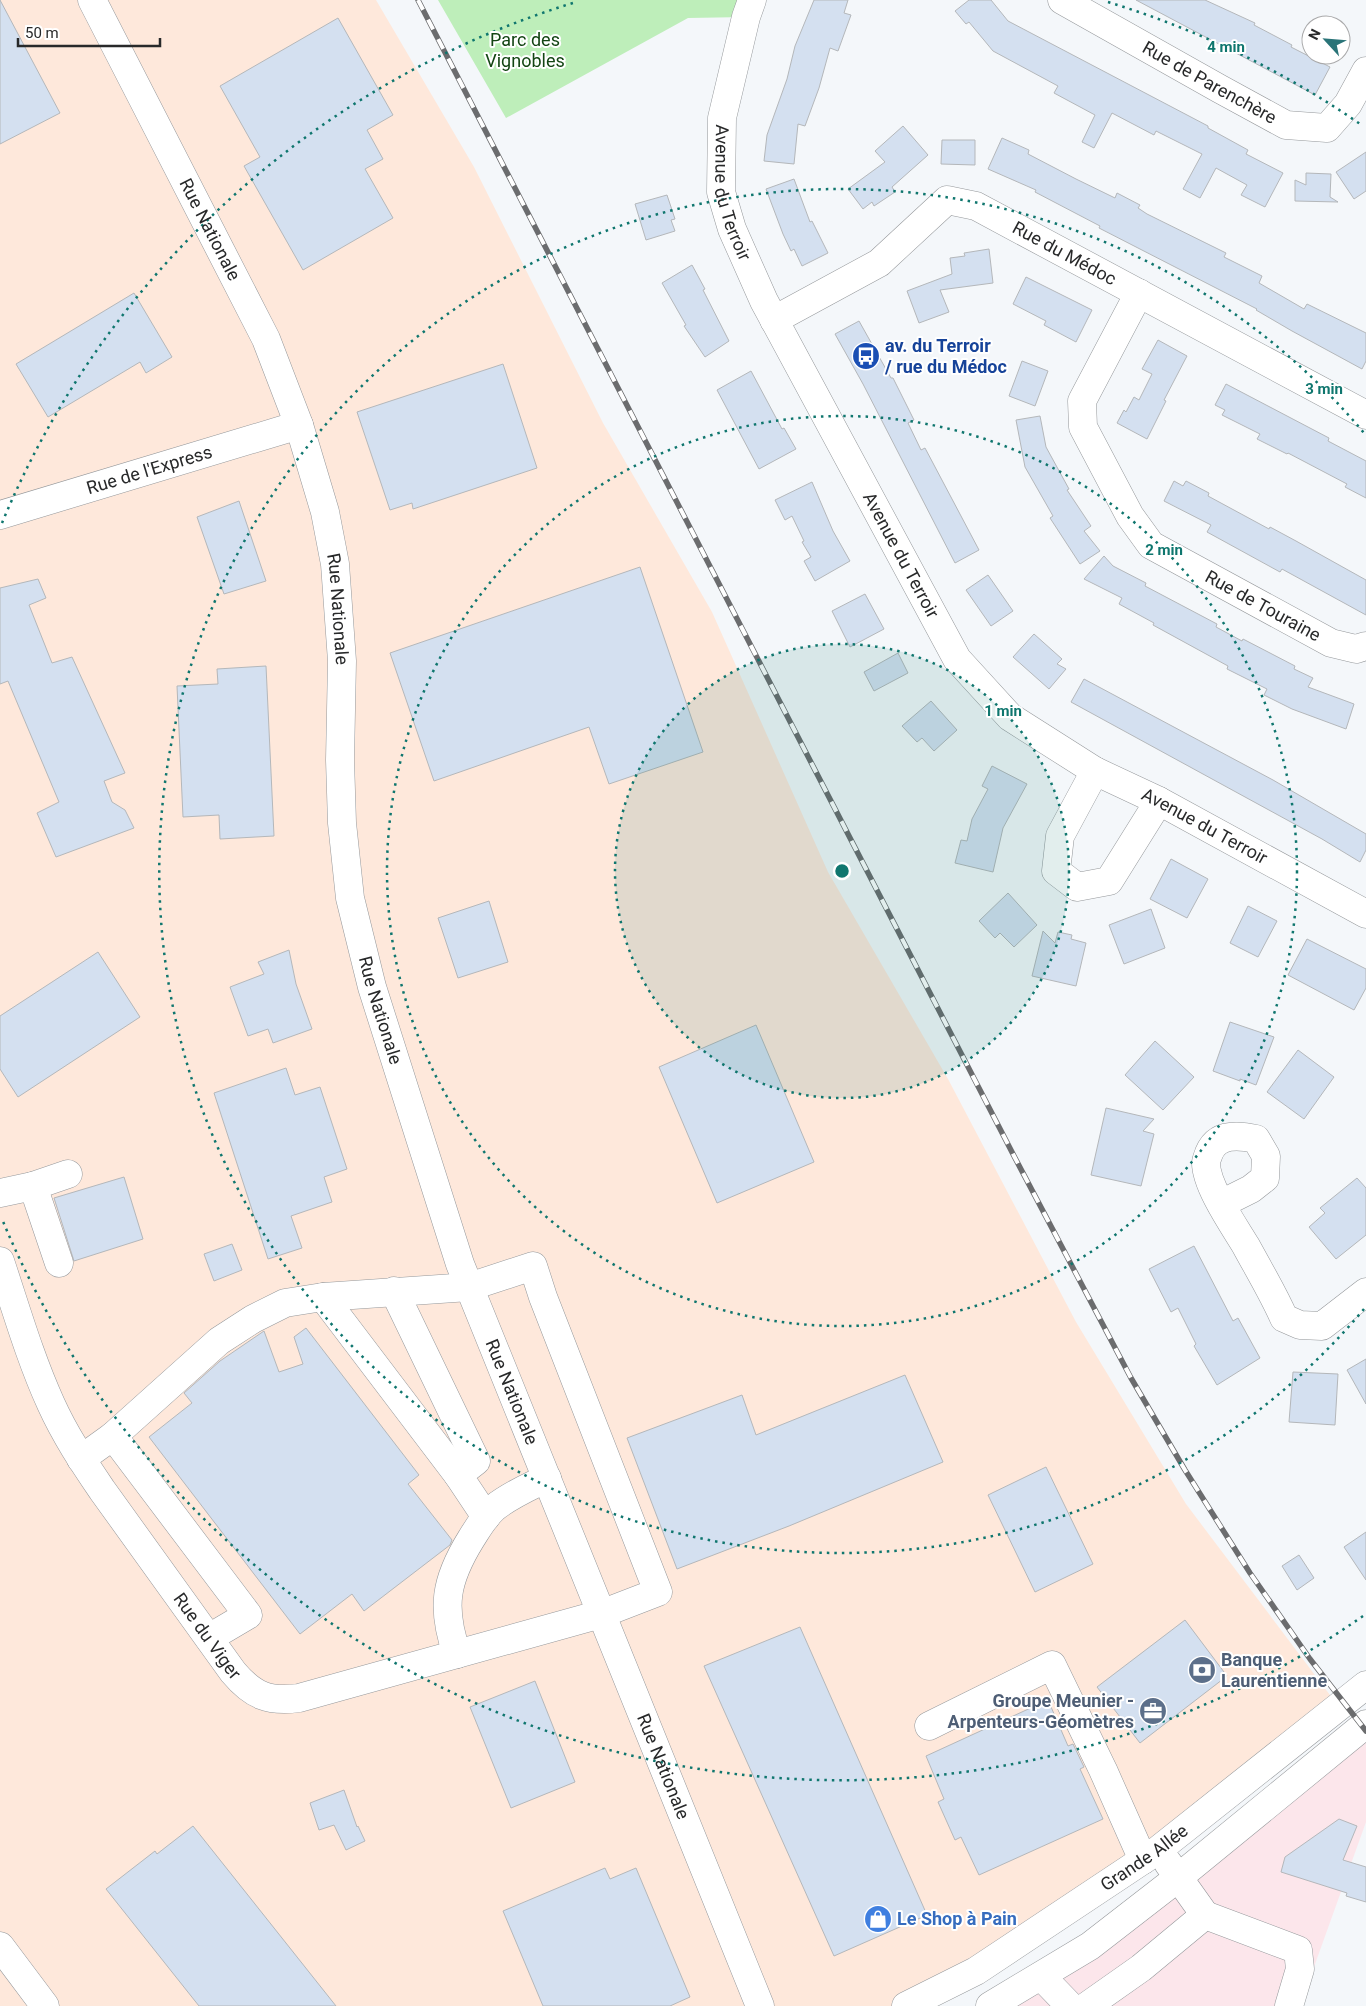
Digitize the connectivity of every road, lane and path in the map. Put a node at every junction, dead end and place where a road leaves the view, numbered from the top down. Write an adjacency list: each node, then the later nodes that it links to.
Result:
1 (92, 0): 8 (street, Rue Nationale)
2 (752, 0): 6 (street, Avenue du Terroir)
3 (1062, 0): 4 (street, Rue de Parenchère)
4 (1366, 71)
5 (1139, 293): 6 (street, Rue du Médoc); 7 (street, Rue du Médoc); 10 (street, Rue de Touraine)
6 (774, 320): 11 (street, Avenue du Terroir)
7 (1366, 416)
8 (299, 425): 9 (street, Rue de l'Express); 20 (street, Rue Nationale)
9 (0, 515)
10 (1366, 646)
11 (1094, 771): 12 (street, Avenue du Terroir); 12 (street)
12 (1159, 801): 13 (street, Avenue du Terroir)
13 (1366, 914)
14 (68, 1174): 15 (street)
15 (33, 1186): 16 (street); 19 (street)
16 (0, 1193)
17 (1221, 1204): 22 (street)
18 (0, 1260): 25 (street, Rue du Viger)
19 (59, 1263)
20 (469, 1287): 21 (street); 27 (street, Rue Nationale); 29 (street, Rue du Viger)
21 (394, 1291): 23 (street); 26 (street)
22 (1366, 1292)
23 (323, 1297): 24 (street); 26 (street)
24 (113, 1436): 25 (street); 30 (street)
25 (82, 1459): 30 (street, Rue du Viger)
26 (458, 1475): 28 (street)
27 (547, 1478): 28 (street); 29 (street, Rue Nationale)
28 (486, 1517): 31 (street)
29 (601, 1614): 31 (street, Rue du Viger); 42 (street, Rue Nationale)
30 (209, 1638): 31 (street, Rue du Viger)
31 (457, 1654)
32 (1366, 1685): 35 (street, Grande Allée)
33 (1366, 1724): 36 (street, Grande Allée)
34 (929, 1726): 35 (street)
35 (1151, 1855): 36 (street); 39 (street, Grande Allée)
36 (1179, 1877): 37 (street); 40 (street, Grande Allée)
37 (1205, 1915): 46 (street); 47 (street)
38 (0, 1946): 41 (street)
39 (1008, 1950): 40 (street); 43 (street, Grande Allée)
40 (1034, 1980): 44 (street, Grande Allée); 45 (street)
41 (45, 2006)
42 (760, 2006)
43 (906, 2006)
44 (990, 2006)
45 (1070, 2006)
46 (1087, 2006)
47 (1289, 2006)

